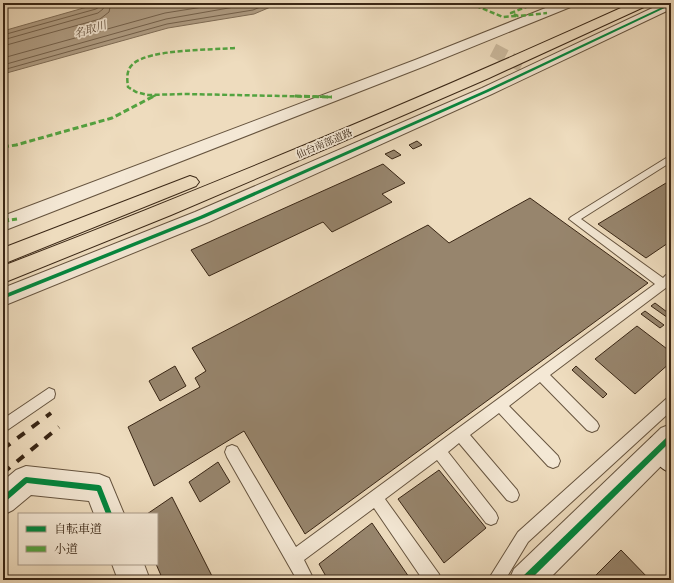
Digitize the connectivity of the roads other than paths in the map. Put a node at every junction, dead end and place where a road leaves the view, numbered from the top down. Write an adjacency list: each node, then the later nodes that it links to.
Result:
1 (569, 3): 6 (street)
2 (577, 3): 6 (street)
3 (618, 3): 7 (highway, 仙台南部道路)
4 (642, 3): 12 (highway, 仙台南部道路)
5 (671, 4): 14 (street)
6 (332, 97): 10 (street)
7 (252, 158)
8 (671, 158): 13 (lane)
9 (207, 176): 11 (highway)
10 (3, 224)
11 (3, 256)
12 (3, 275)
13 (667, 281): 15 (lane)
14 (3, 297)
15 (540, 375): 18 (lane); 19 (lane)
16 (49, 394): 20 (lane)
17 (671, 403): 36 (lane)
18 (500, 405): 21 (lane); 25 (lane)
19 (592, 426)
20 (3, 427)
21 (460, 434): 23 (lane); 26 (lane)
22 (668, 448): 37 (street)
23 (438, 451): 27 (lane); 30 (lane)
24 (232, 452): 31 (lane)
25 (553, 461)
26 (512, 494)
27 (375, 497): 31 (lane); 35 (lane)
28 (3, 500): 29 (street)
29 (109, 513)
30 (491, 518)
31 (294, 558): 34 (lane)
32 (128, 565): 33 (street)
33 (134, 580)
34 (306, 580)
35 (433, 580)
36 (496, 580)
37 (525, 580)

